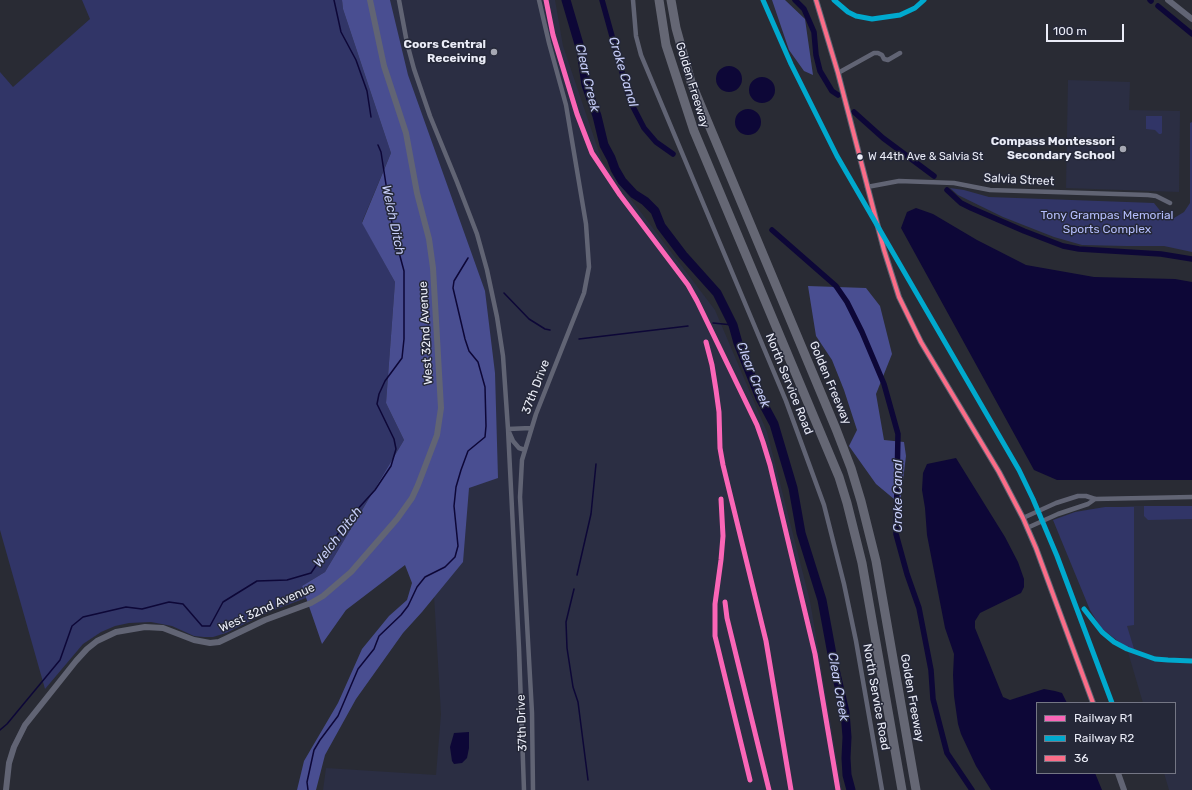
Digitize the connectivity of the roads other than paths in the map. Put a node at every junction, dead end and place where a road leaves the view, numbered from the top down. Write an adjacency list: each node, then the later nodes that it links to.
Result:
1 (370, 0): 24 (street, West 32nd Avenue)
2 (399, 0): 15 (street)
3 (539, 0): 14 (street, 37th Drive)
4 (633, 0): 27 (street, North Service Road)
5 (659, 0): 28 (highway, Golden Freeway)
6 (671, 0): 22 (highway, Golden Freeway)
7 (816, 0): 11 (street)
8 (1168, 0): 9 (street)
9 (1192, 19)
10 (900, 53): 11 (street)
11 (838, 73): 12 (street)
12 (867, 187): 13 (street, Salvia Street); 19 (street)
13 (1170, 203)
14 (531, 428): 15 (street); 16 (street, 37th Drive)
15 (508, 429): 16 (street); 25 (street)
16 (524, 450): 26 (street, 37th Drive)
17 (1192, 497): 18 (street)
18 (1095, 499): 19 (street); 20 (street)
19 (1023, 518): 20 (street)
20 (1028, 528): 21 (street)
21 (1093, 702)
22 (905, 723): 29 (highway, Golden Freeway); 30 (highway)
23 (1118, 774): 31 (street)
24 (6, 790)
25 (524, 790)
26 (533, 790)
27 (882, 790)
28 (902, 790)
29 (916, 790)
30 (921, 790)
31 (1124, 790)

